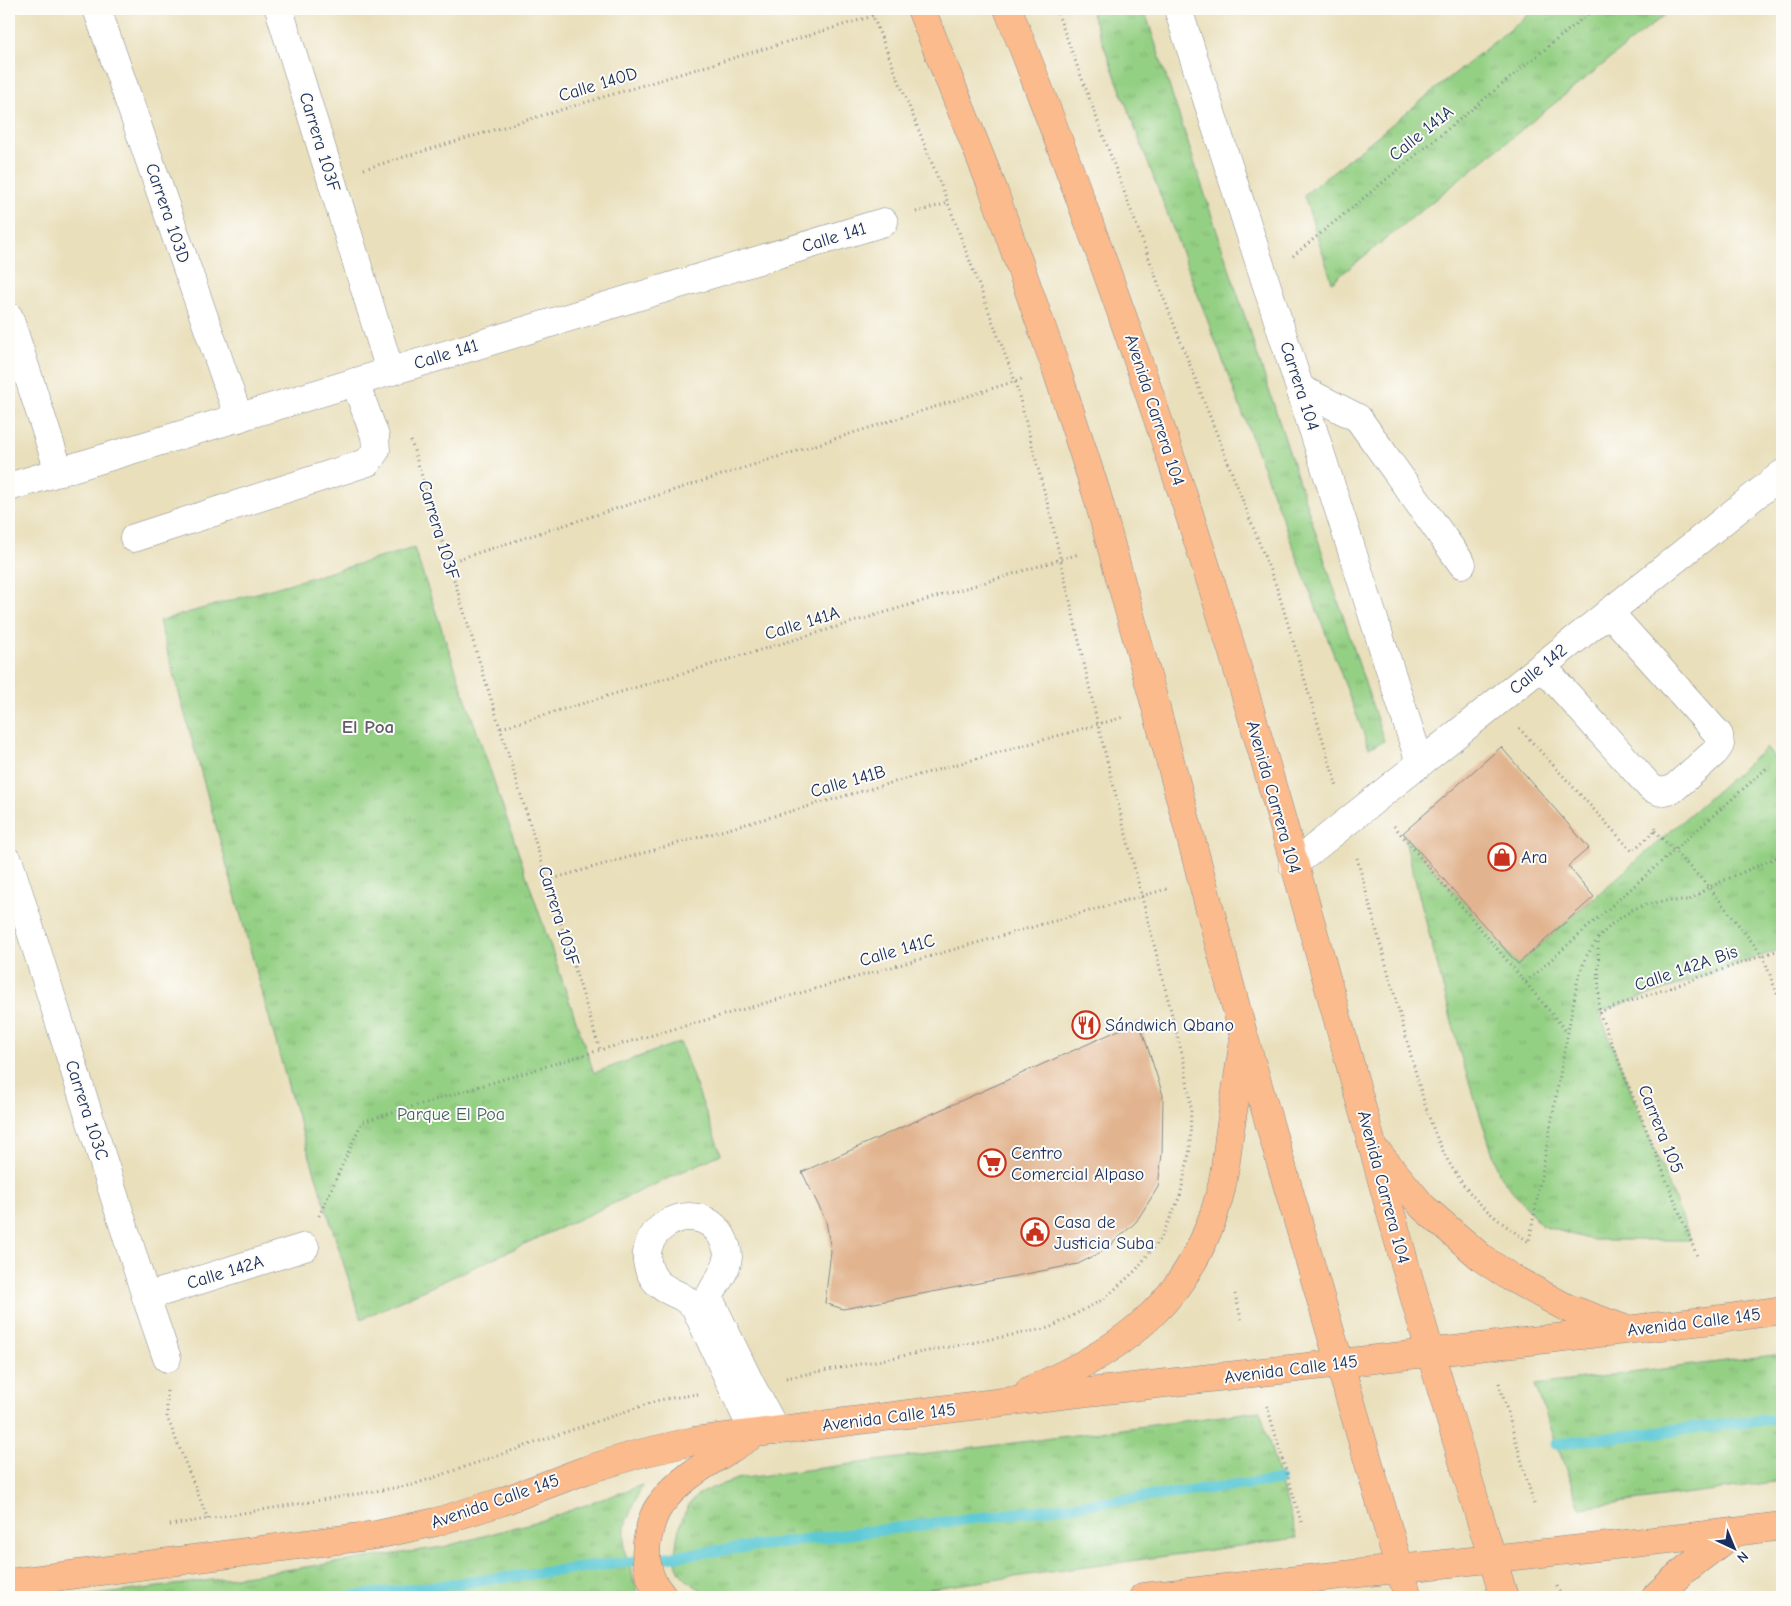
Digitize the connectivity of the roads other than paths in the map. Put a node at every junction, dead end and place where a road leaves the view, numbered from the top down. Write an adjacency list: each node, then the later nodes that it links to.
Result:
1 (97, 9): 11 (street, Carrera 103D)
2 (279, 9): 8 (street, Carrera 103F)
3 (921, 9): 22 (main road)
4 (1008, 9): 21 (main road, Avenida Carrera 104)
5 (1178, 9): 10 (street, Carrera 104)
6 (884, 222): 8 (street, Calle 141)
7 (9, 317): 12 (street)
8 (390, 371): 9 (street, Calle 141)
9 (355, 382): 11 (street, Calle 141); 15 (street)
10 (1301, 389): 16 (street); 19 (street, Carrera 104)
11 (239, 418): 12 (street, Calle 141)
12 (59, 471): 14 (street, Calle 141)
13 (1778, 485): 17 (street, Calle 142)
14 (9, 487)
15 (134, 538)
16 (1462, 564)
17 (1609, 612): 18 (street, Calle 142); 18 (street)
18 (1542, 666): 19 (street, Calle 142)
19 (1420, 763): 21 (street, Calle 142)
20 (9, 862): 25 (street, Carrera 103C)
21 (1294, 865): 23 (main road, Avenida Carrera 104)
22 (1244, 1037): 30 (main road); 32 (main road)
23 (1373, 1146): 27 (main road); 28 (main road, Avenida Carrera 104)
24 (305, 1247): 25 (street, Calle 142A)
25 (146, 1296): 29 (street, Carrera 103C)
26 (1782, 1310): 27 (main road, Avenida Calle 145)
27 (1628, 1330): 28 (main road, Avenida Calle 145)
28 (1431, 1352): 30 (main road, Avenida Calle 145); 36 (main road, Avenida Carrera 104)
29 (167, 1358)
30 (1339, 1363): 32 (main road, Avenida Calle 145); 37 (main road)
31 (742, 1387): 31 (street); 33 (street)
32 (1003, 1402): 33 (main road, Avenida Calle 145)
33 (765, 1432): 38 (main road, Avenida Calle 145); 39 (main road)
34 (1782, 1526): 35 (main road)
35 (1734, 1532): 36 (main road); 43 (main road)
36 (1493, 1559): 37 (main road); 42 (main road, Avenida Carrera 104)
37 (1400, 1569): 40 (main road); 41 (main road)
38 (9, 1583)
39 (663, 1597)
40 (1143, 1597)
41 (1408, 1597)
42 (1504, 1597)
43 (1655, 1597)

